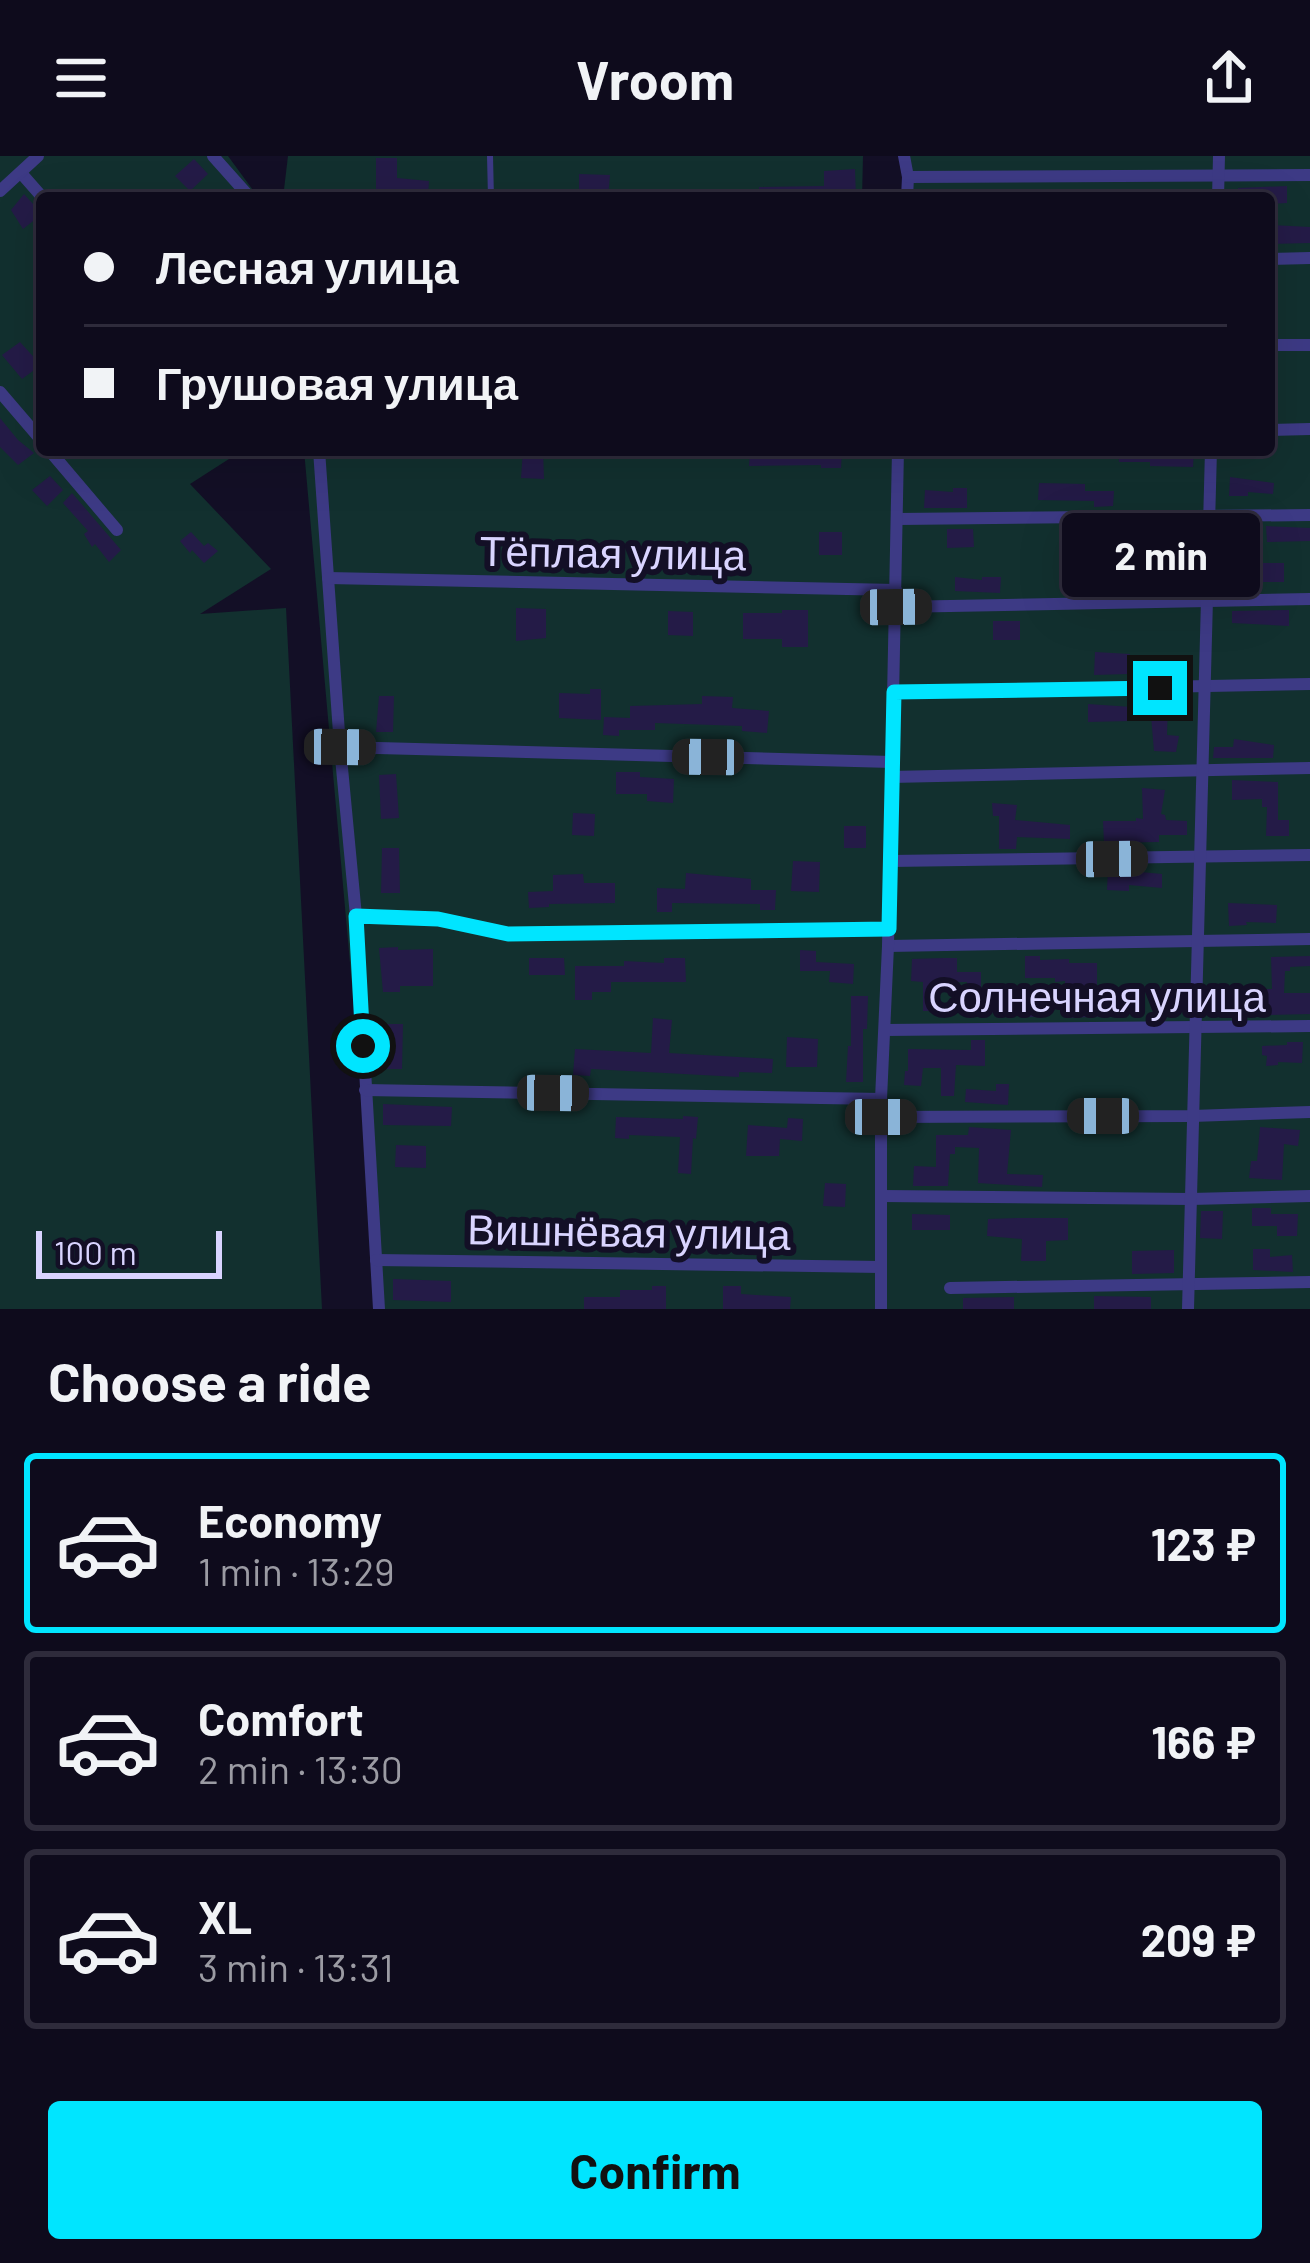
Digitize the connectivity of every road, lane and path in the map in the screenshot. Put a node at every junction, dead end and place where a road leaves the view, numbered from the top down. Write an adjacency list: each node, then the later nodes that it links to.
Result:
1 (213, 156): 11 (street)
2 (490, 156): 12 (lane)
3 (904, 156): 8 (street)
4 (1219, 156): 7 (street)
5 (29, 162): 9 (street); 10 (street)
6 (1310, 175): 7 (street)
7 (1219, 176): 8 (street); 14 (street)
8 (908, 177): 13 (street)
9 (0, 191)
10 (41, 192)
11 (245, 192)
12 (491, 192)
13 (907, 192)
14 (1218, 192)
15 (1310, 258): 16 (street)
16 (1275, 259)
17 (1275, 345): 18 (street)
18 (1310, 345)
19 (0, 392): 22 (street)
20 (1310, 429): 21 (street)
21 (1275, 430)
22 (36, 434)
23 (55, 456): 30 (street)
24 (319, 456): 31 (street)
25 (898, 456): 29 (street)
26 (1210, 456): 28 (street)
27 (1310, 515): 28 (street)
28 (1209, 518): 29 (street); 34 (street)
29 (898, 519): 32 (street)
30 (118, 530)
31 (328, 578): 32 (street, Тёплая улица); 39 (street)
32 (896, 590): 35 (street)
33 (1310, 598): 34 (street)
34 (1206, 601): 35 (street); 37 (street)
35 (896, 607): 38 (street)
36 (1310, 684): 37 (street)
37 (1204, 687): 38 (street); 42 (street)
38 (894, 692): 40 (street)
39 (340, 747): 40 (street); 47 (street)
40 (892, 762): 43 (street)
41 (1310, 768): 42 (street)
42 (1203, 772): 43 (street); 45 (street)
43 (891, 778): 46 (street)
44 (1310, 855): 45 (street)
45 (1200, 857): 46 (street); 50 (street)
46 (890, 861): 48 (street)
47 (356, 916): 48 (street); 55 (street)
48 (889, 929): 51 (street)
49 (1310, 939): 50 (street)
50 (1198, 942): 51 (street); 53 (street)
51 (888, 946): 54 (street)
52 (1310, 1026): 53 (street, Солнечная улица)
53 (1193, 1029): 54 (street, Солнечная улица); 58 (street)
54 (885, 1030): 56 (street)
55 (365, 1090): 56 (street); 63 (street)
56 (881, 1100): 59 (street)
57 (1310, 1112): 58 (street)
58 (1192, 1116): 59 (street); 62 (street)
59 (881, 1117): 60 (street)
60 (882, 1196): 62 (street); 64 (street)
61 (1310, 1196): 62 (street)
62 (1191, 1199): 66 (street)
63 (376, 1260): 64 (street, Вишнёвая улица); 68 (street)
64 (881, 1267): 69 (street)
65 (1310, 1282): 66 (street)
66 (1188, 1285): 67 (street); 70 (street)
67 (950, 1288)
68 (379, 1309)
69 (881, 1309)
70 (1188, 1309)

